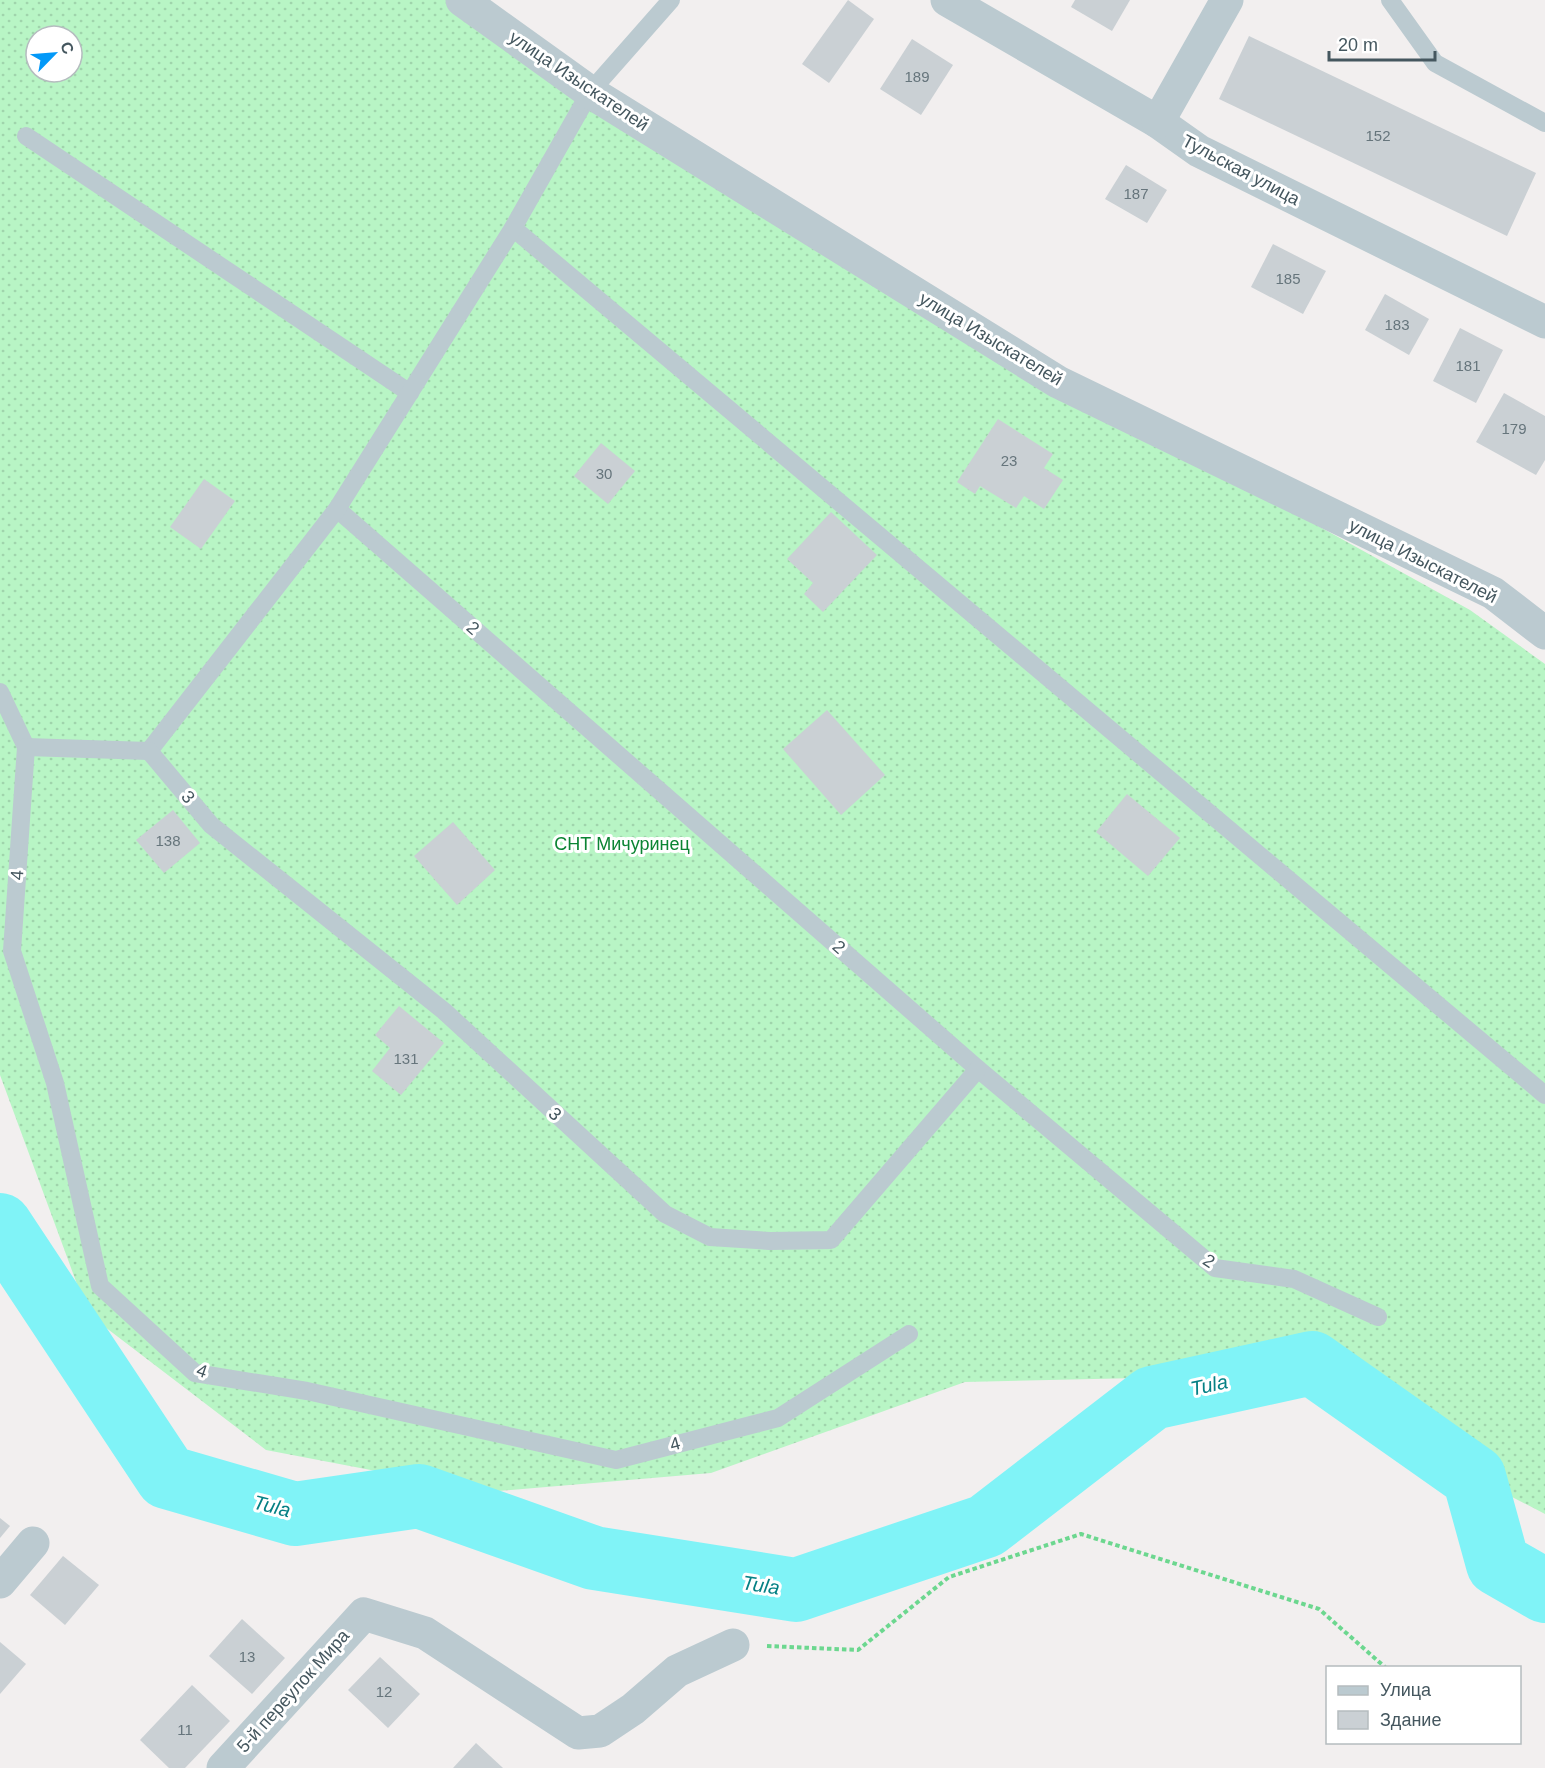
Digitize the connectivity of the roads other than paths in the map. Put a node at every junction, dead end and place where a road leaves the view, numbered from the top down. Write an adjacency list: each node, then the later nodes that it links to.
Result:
1 (462, 0): 6 (street, улица Изыскателей)
2 (671, 0): 6 (lane)
3 (947, 0): 7 (street, Тульская улица)
4 (1227, 0): 7 (street)
5 (1390, 0): 8 (lane)
6 (590, 92): 10 (lane); 14 (street, улица Изыскателей)
7 (1158, 122): 11 (street, Тульская улица)
8 (1545, 123)
9 (26, 136): 12 (lane)
10 (513, 228): 12 (lane); 19 (lane)
11 (1545, 322)
12 (410, 393): 13 (lane)
13 (337, 509): 17 (lane); 18 (lane, 2)
14 (1545, 633)
15 (0, 692): 16 (lane)
16 (27, 747): 17 (lane); 21 (lane, 4)
17 (149, 751): 18 (lane, 3)
18 (978, 1069): 20 (lane, 2)
19 (1545, 1095)
20 (1378, 1317)
21 (909, 1334)
22 (33, 1544): 23 (street)
23 (0, 1582)
24 (733, 1645): 25 (street, 5-й переулок Мира)
25 (223, 1768)

